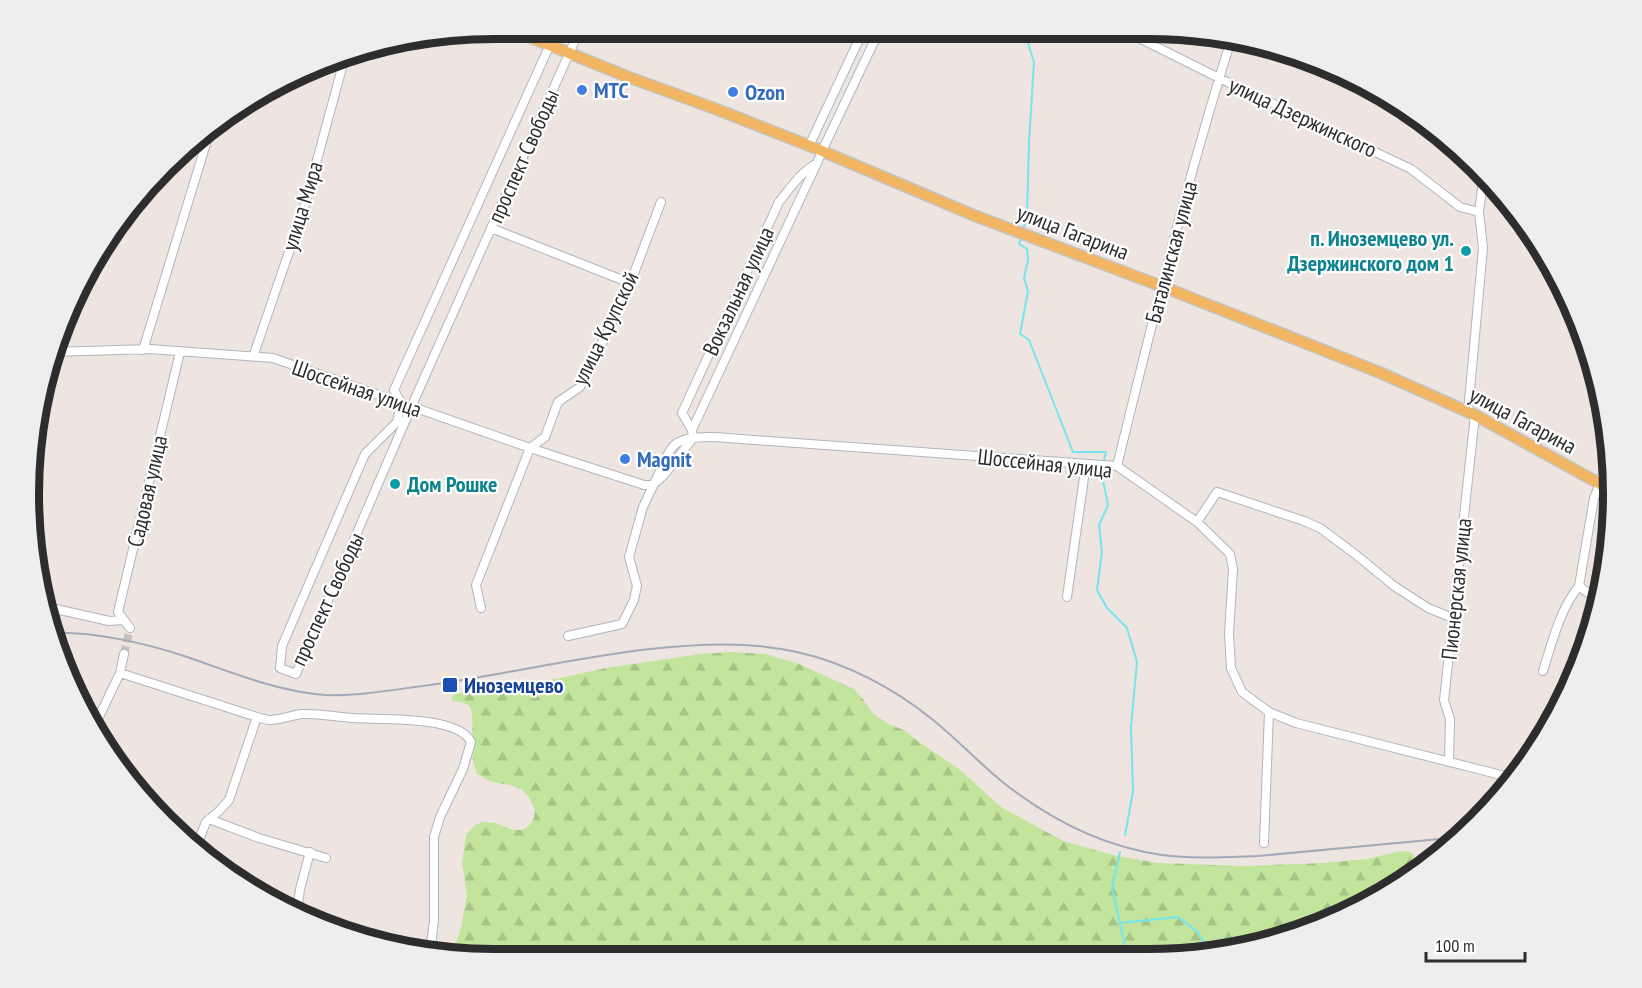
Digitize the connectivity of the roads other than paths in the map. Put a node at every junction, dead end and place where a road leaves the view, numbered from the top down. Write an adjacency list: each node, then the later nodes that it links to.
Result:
1 (536, 39): 7 (main road, улица Гагарина)
2 (553, 39): 7 (street, проспект Свободы)
3 (575, 39): 9 (street, проспект Свободы)
4 (859, 39): 13 (street)
5 (875, 39): 14 (street, Вокзальная улица)
6 (1141, 39): 11 (street, улица Дзержинского)
7 (550, 45): 9 (main road, улица Гагарина); 26 (street, проспект Свободы)
8 (1229, 47): 11 (street, Баталинская улица)
9 (569, 52): 13 (main road, улица Гагарина); 19 (street, проспект Свободы)
10 (343, 65): 25 (street, улица Мира)
11 (1219, 78): 18 (street, улица Дзержинского); 21 (street, Баталинская улица)
12 (207, 142): 22 (street)
13 (809, 146): 14 (main road, улица Гагарина)
14 (822, 151): 15 (street, Вокзальная улица); 21 (main road, улица Гагарина)
15 (818, 163): 29 (street, Вокзальная улица); 29 (street, Вокзальная улица)
16 (1482, 186): 18 (street, Пионерская улица)
17 (660, 202): 20 (street, улица Крупской)
18 (1479, 212): 28 (street, Пионерская улица)
19 (490, 228): 20 (street); 27 (street, проспект Свободы)
20 (630, 283): 30 (street, улица Крупской)
21 (1161, 286): 28 (main road, улица Гагарина); 32 (street, Баталинская улица)
22 (143, 350): 23 (street, Шоссейная улица); 24 (street, Шоссейная улица)
23 (62, 352)
24 (180, 352): 25 (street, Шоссейная улица); 44 (street, Садовая улица)
25 (253, 357): 26 (street, Шоссейная улица)
26 (401, 403): 27 (street, Шоссейная улица); 27 (street, проспект Свободы)
27 (412, 407): 30 (street, Шоссейная улица)
28 (1472, 413): 34 (main road, улица Гагарина); 43 (street, Пионерская улица)
29 (692, 434): 31 (street, Шоссейная улица); 35 (street)
30 (530, 448): 35 (street, Шоссейная улица); 42 (street, улица Крупской)
31 (1086, 464): 32 (street, Шоссейная улица); 40 (street)
32 (1117, 466): 37 (street, Шоссейная улица)
33 (1602, 475): 34 (street)
34 (1600, 484): 36 (main road, улица Гагарина); 38 (street)
35 (652, 485): 46 (street)
36 (1603, 485)
37 (1197, 522): 43 (street); 50 (street, Шоссейная улица)
38 (1579, 586): 39 (street); 48 (street)
39 (1591, 594)
40 (1066, 597)
41 (54, 609): 44 (street)
42 (481, 609)
43 (1453, 618): 53 (street, Пионерская улица)
44 (124, 620): 45 (street)
45 (130, 628)
46 (568, 636)
47 (124, 654): 49 (street)
48 (1543, 671)
49 (120, 673): 51 (street); 52 (street)
50 (1269, 712): 53 (street, Шоссейная улица); 57 (street)
51 (257, 717): 55 (street); 61 (street)
52 (98, 718)
53 (1449, 762): 54 (street, Шоссейная улица)
54 (1505, 776)
55 (209, 819): 56 (street); 58 (street)
56 (199, 840)
57 (1264, 843)
58 (309, 852): 59 (street); 60 (street)
59 (326, 858)
60 (298, 904)
61 (431, 944)

